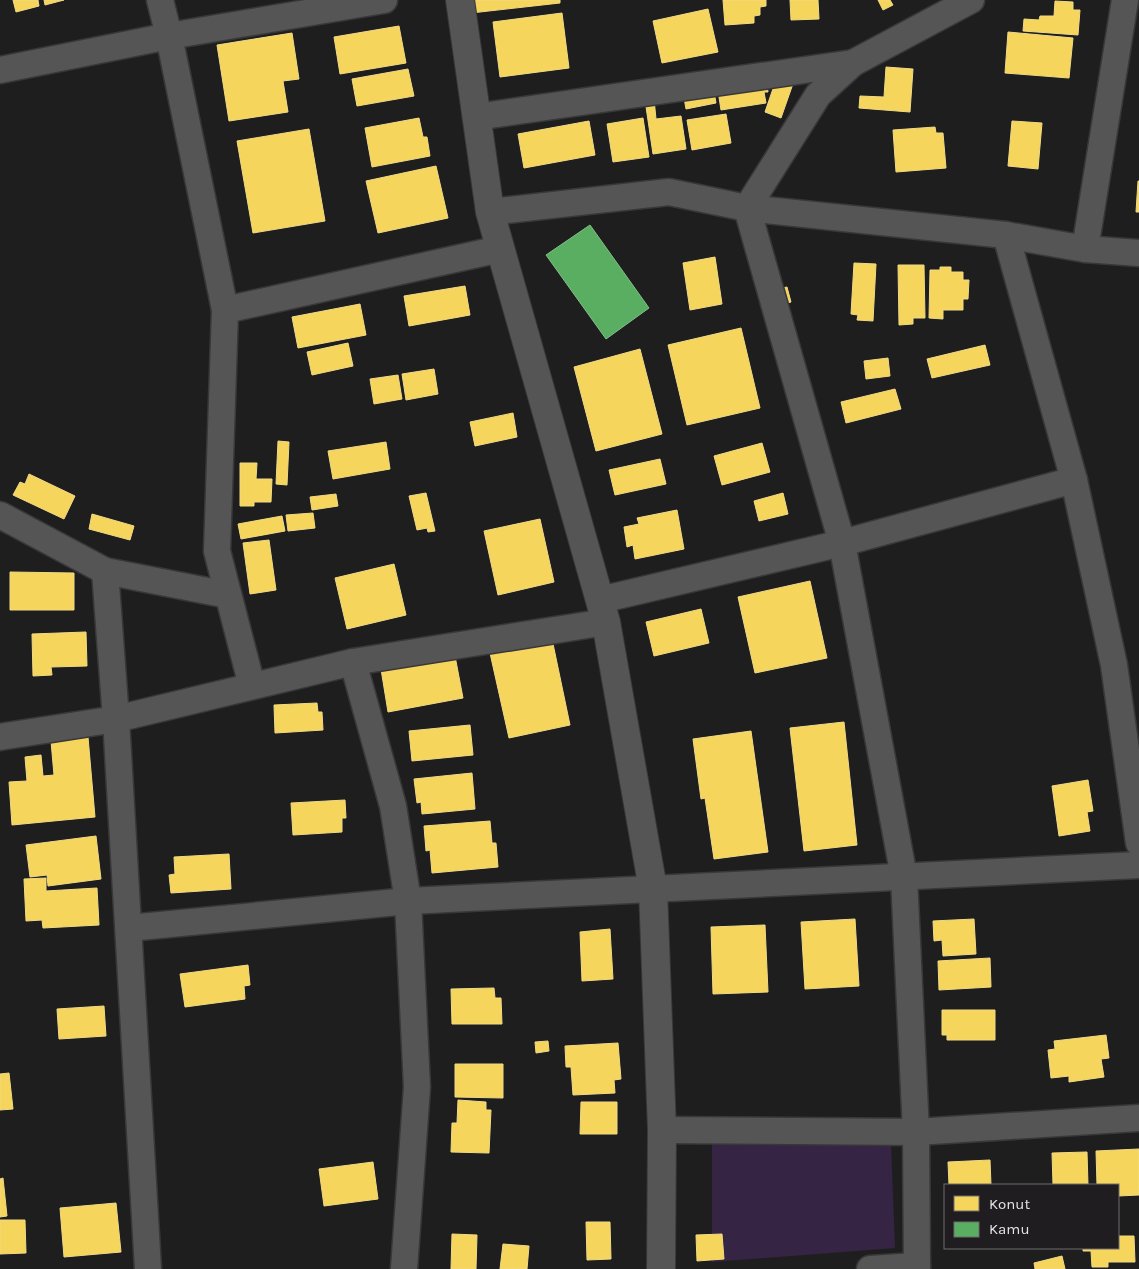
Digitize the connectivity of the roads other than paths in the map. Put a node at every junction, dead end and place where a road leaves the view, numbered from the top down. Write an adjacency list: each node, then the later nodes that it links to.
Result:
1 (160, 0): 6 (street)
2 (384, 0): 6 (street)
3 (460, 0): 9 (street)
4 (971, 0): 7 (street)
5 (1124, 0): 14 (street)
6 (169, 36): 8 (street); 16 (street)
7 (853, 62): 9 (street); 10 (street)
8 (0, 70)
9 (476, 116): 11 (street)
10 (747, 208): 11 (street); 12 (street); 19 (street)
11 (490, 212): 13 (street)
12 (1006, 236): 14 (street); 17 (street)
13 (500, 249): 16 (street); 22 (street)
14 (1085, 249): 15 (street)
15 (1139, 254)
16 (225, 310): 21 (street)
17 (1074, 480): 19 (street); 27 (street)
18 (0, 515): 20 (street)
19 (842, 543): 22 (street); 29 (street)
20 (105, 571): 21 (street); 25 (street)
21 (228, 595): 24 (street)
22 (603, 611): 23 (street); 30 (street)
23 (353, 662): 24 (street); 31 (street)
24 (252, 686): 25 (street)
25 (116, 719): 26 (street); 32 (street)
26 (0, 737)
27 (1139, 843)
28 (1139, 865): 29 (street)
29 (904, 877): 30 (street); 35 (street)
30 (653, 889): 31 (street); 34 (street)
31 (408, 902): 32 (street); 38 (street)
32 (129, 928): 37 (street)
33 (1139, 1118): 35 (street)
34 (662, 1130): 35 (street); 39 (street)
35 (916, 1132): 36 (street)
36 (916, 1267): 40 (street)
37 (148, 1269)
38 (404, 1269)
39 (661, 1269)
40 (870, 1269)

